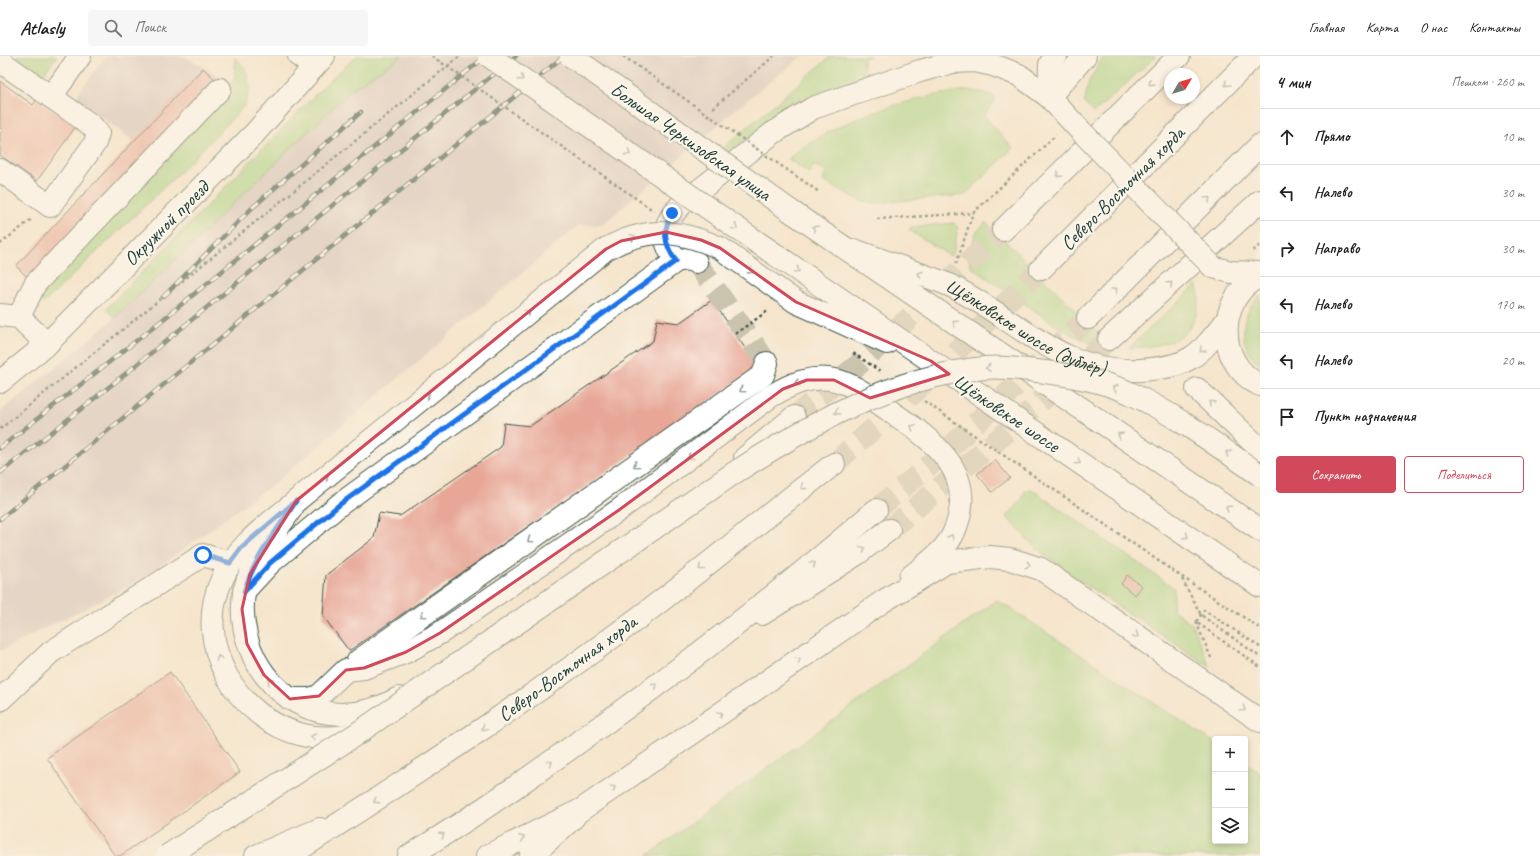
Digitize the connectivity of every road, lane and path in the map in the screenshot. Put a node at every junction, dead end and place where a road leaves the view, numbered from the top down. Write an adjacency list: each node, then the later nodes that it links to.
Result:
1 (80, 56): 16 (main road)
2 (432, 56): 26 (path, bridge)
3 (460, 56): 51 (path)
4 (490, 56): 43 (main road, Щёлковское шоссе, one-way to 43, bridge)
5 (571, 56): 30 (main road, Большая Черкизовская улица, one-way to 5, bridge)
6 (623, 56): 22 (path, bridge)
7 (774, 56): 18 (path)
8 (1056, 56): 17 (main road)
9 (1085, 56): 17 (main road)
10 (1179, 56): 28 (main road, one-way to 28)
11 (1254, 56): 32 (main road, Северо-Восточная хорда, one-way to 32)
12 (0, 60): 16 (main road)
13 (312, 60): 41 (main road, Окружной проезд)
14 (919, 63): 17 (main road); 62 (main road)
15 (220, 89): 37 (main road)
16 (51, 97): 24 (main road)
17 (1049, 97): 19 (main road)
18 (713, 108)
19 (1069, 130): 25 (path); 31 (main road, bridge)
20 (1260, 145): 38 (main road, one-way to 20)
21 (0, 170): 24 (main road)
22 (819, 192)
23 (1260, 200): 40 (main road, one-way to 23)
24 (50, 206): 29 (path)
25 (973, 213): 27 (path); 33 (path)
26 (658, 214)
27 (877, 219)
28 (1003, 230)
29 (0, 244)
30 (837, 244): 36 (main road, Щёлковское шоссе (дублёр), one-way to 30); 58 (main road, one-way to 30)
31 (1213, 267): 34 (main road); 36 (main road)
32 (1041, 269)
33 (954, 270)
34 (1260, 274): 36 (main road, Щёлковское шоссе (дублёр))
35 (767, 311): 39 (path)
36 (1228, 315): 47 (main road)
37 (9, 316): 41 (main road)
38 (1088, 318)
39 (735, 334)
40 (1109, 339)
41 (47, 344): 46 (main road, Окружной проезд)
42 (851, 352): 45 (path)
43 (931, 361): 55 (main road, one-way to 43, bridge); 61 (main road, Щёлковское шоссе, one-way to 61)
44 (767, 362): 72 (main road, one-way to 72)
45 (884, 374)
46 (0, 382)
47 (1260, 385)
48 (1197, 389): 52 (main road, one-way to 48)
49 (917, 397): 60 (path)
50 (794, 417): 73 (main road)
51 (0, 429)
52 (1260, 449)
53 (834, 464): 78 (main road, Северо-Восточная хорда, one-way to 78)
54 (1260, 475): 79 (main road, one-way to 79, bridge)
55 (296, 501): 59 (main road); 62 (main road)
56 (876, 510): 68 (main road, one-way to 56)
57 (889, 530): 68 (main road, one-way to 57)
58 (1260, 530)
59 (230, 563): 73 (main road, one-way to 59); 75 (main road)
60 (1182, 577): 64 (path); 66 (path)
61 (1260, 586)
62 (244, 592): 74 (main road, one-way to 62)
63 (882, 602): 72 (main road, one-way to 72); 76 (main road, one-way to 76); 77 (main road, one-way to 63)
64 (1201, 615): 65 (path); 67 (path); 69 (path)
65 (1196, 622): 70 (path); 71 (path)
66 (1260, 628)
67 (1260, 647)
68 (701, 653): 82 (main road, one-way to 68)
69 (1260, 657)
70 (1212, 661)
71 (1260, 667)
72 (346, 670): 74 (main road)
73 (445, 676): 74 (main road)
74 (290, 699)
75 (0, 700)
76 (1260, 721)
77 (581, 810): 83 (main road, one-way to 77); 84 (main road)
78 (352, 815): 80 (main road); 81 (main road, Северо-Восточная хорда)
79 (167, 856)
80 (256, 856)
81 (289, 856)
82 (409, 856)
83 (487, 856)
84 (530, 856)

